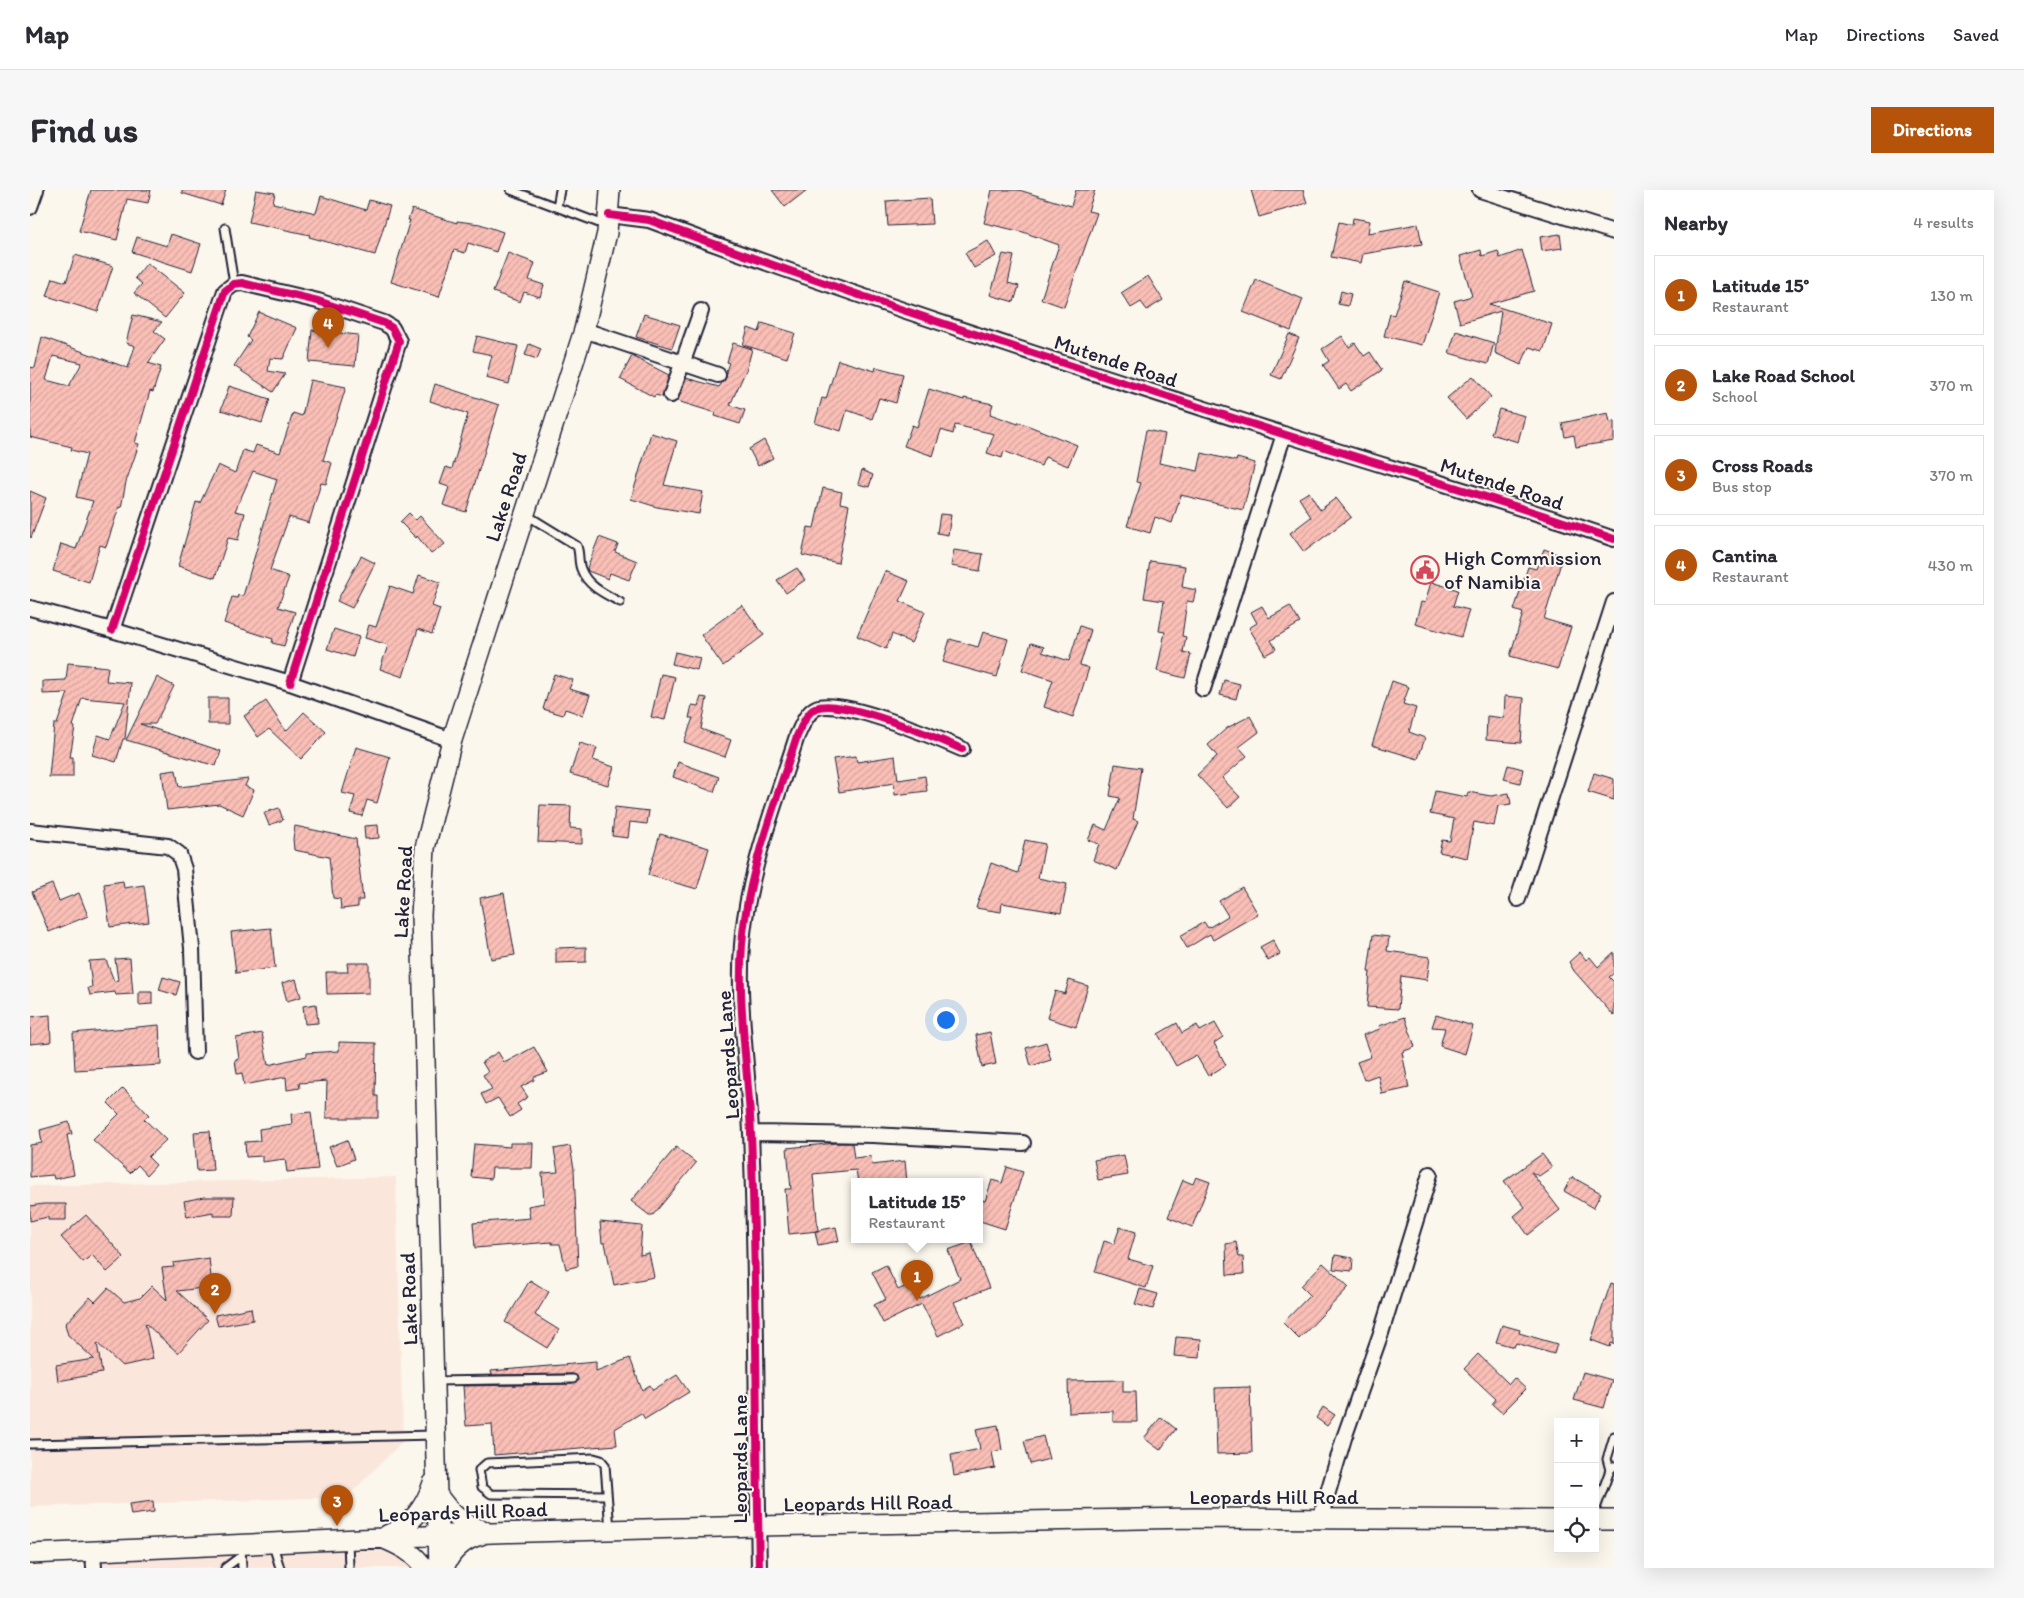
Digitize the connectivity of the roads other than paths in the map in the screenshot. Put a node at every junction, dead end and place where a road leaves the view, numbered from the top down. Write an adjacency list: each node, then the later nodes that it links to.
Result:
1 (511, 190): 5 (lane)
2 (560, 190): 5 (lane)
3 (610, 190): 6 (main road, Lake Road)
4 (1480, 190): 8 (street)
5 (557, 207): 6 (lane)
6 (608, 221): 11 (main road, Lake Road); 15 (street, Mutende Road)
7 (225, 228): 9 (lane)
8 (1614, 232)
9 (234, 284): 21 (street); 22 (street)
10 (701, 310): 12 (street)
11 (584, 330): 12 (street); 16 (main road, Lake Road)
12 (683, 363): 13 (street); 14 (street)
13 (718, 375)
14 (671, 395)
15 (1284, 434): 17 (street, Mutende Road); 23 (street)
16 (524, 514): 18 (lane); 24 (main road, Lake Road)
17 (1614, 539)
18 (620, 602)
19 (1614, 602): 27 (street)
20 (30, 608): 21 (street)
21 (112, 630): 22 (street)
22 (290, 683): 24 (street)
23 (1203, 689)
24 (452, 740): 33 (main road, Lake Road)
25 (962, 749): 29 (street, Leopards Lane)
26 (30, 831): 28 (street)
27 (1518, 898)
28 (195, 1052)
29 (751, 1133): 30 (street); 46 (street, Leopards Lane)
30 (1023, 1143)
31 (1430, 1174): 42 (street)
32 (574, 1379): 33 (lane)
33 (434, 1381): 34 (main road, Lake Road)
34 (435, 1435): 36 (lane); 38 (main road, Lake Road)
35 (1614, 1436): 37 (lane)
36 (30, 1444)
37 (1612, 1468): 41 (lane)
38 (436, 1472): 39 (main road, Lake Road); 50 (main road)
39 (437, 1494): 48 (main road); 49 (main road, Lake Road)
40 (607, 1495): 40 (lane); 47 (lane)
41 (1596, 1508)
42 (1320, 1519): 43 (main road, Leopards Hill Road); 46 (main road, Leopards Hill Road)
43 (1554, 1520)
44 (1599, 1520): 45 (main road)
45 (1614, 1520)
46 (758, 1526): 47 (main road, Leopards Hill Road); 64 (street, Leopards Lane)
47 (610, 1530): 48 (main road, Leopards Hill Road)
48 (492, 1533): 49 (main road, Leopards Hill Road); 63 (main road)
49 (438, 1535): 50 (main road, Leopards Hill Road); 62 (main road, Lake Road)
50 (381, 1538): 51 (main road, Leopards Hill Road); 61 (main road)
51 (348, 1539): 52 (main road, Leopards Hill Road); 60 (lane)
52 (272, 1542): 53 (main road, Leopards Hill Road); 58 (lane)
53 (241, 1550): 55 (main road, Leopards Hill Road); 56 (lane); 57 (lane)
54 (30, 1554): 55 (main road, Leopards Hill Road)
55 (93, 1559)
56 (225, 1568)
57 (242, 1568)
58 (280, 1568)
59 (343, 1568): 60 (lane)
60 (349, 1568)
61 (424, 1568)
62 (439, 1568)
63 (444, 1568)
64 (759, 1568)

